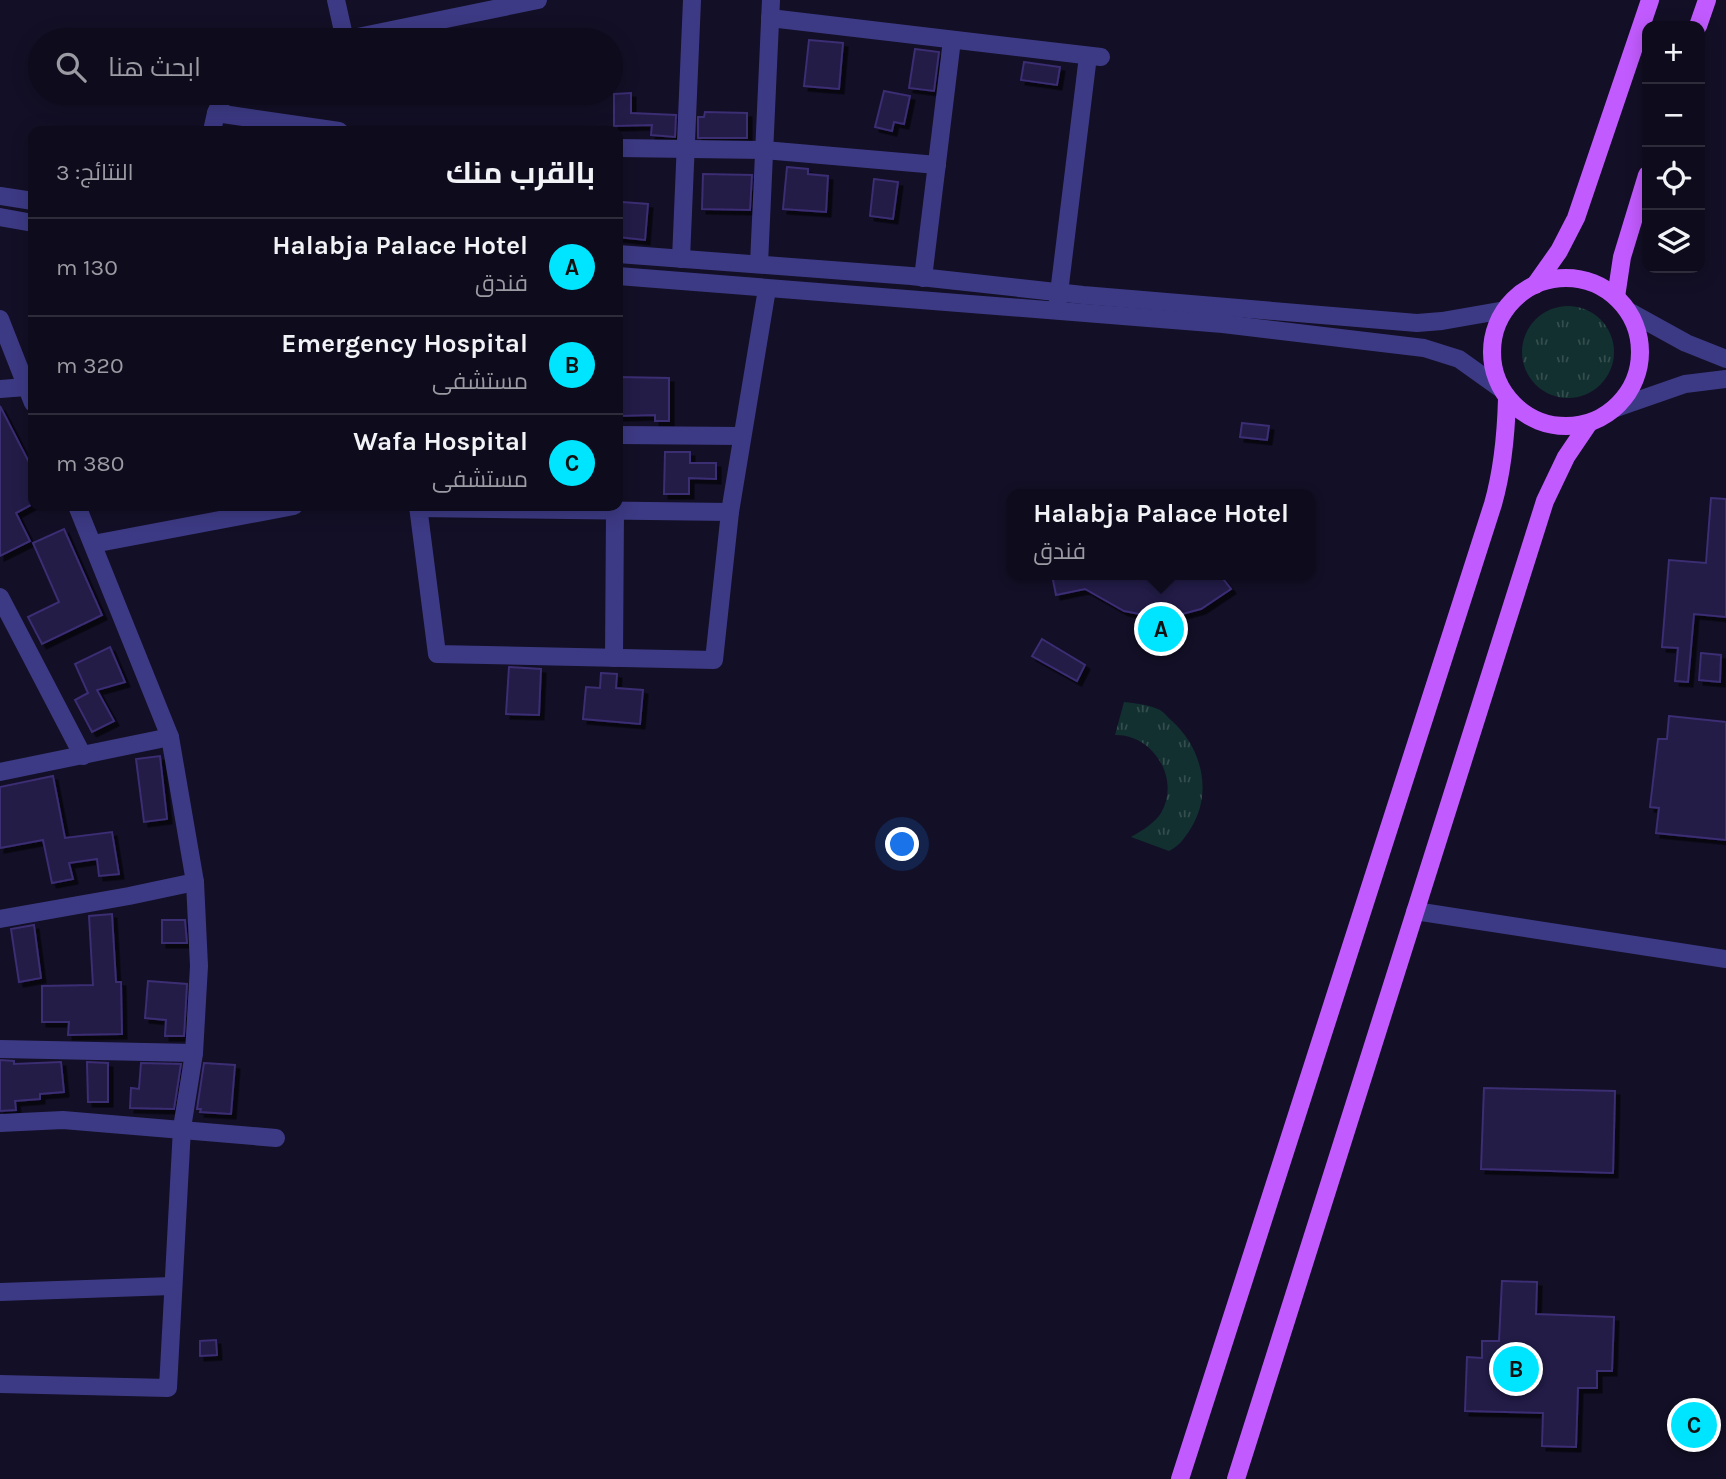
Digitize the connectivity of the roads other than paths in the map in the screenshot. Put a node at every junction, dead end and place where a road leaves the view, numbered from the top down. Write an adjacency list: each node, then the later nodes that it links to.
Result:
1 (336, 0): 9 (street)
2 (692, 0): 17 (street)
3 (771, 0): 7 (street)
4 (1650, 0): 30 (main road)
5 (1707, 0): 8 (main road)
6 (532, 1): 10 (street)
7 (770, 18): 11 (street); 18 (street)
8 (1700, 21)
9 (342, 28)
10 (402, 28)
11 (952, 40): 19 (street); 32 (street)
12 (220, 105): 13 (street)
13 (216, 113): 14 (street); 15 (street)
14 (213, 126)
15 (304, 126)
16 (623, 148): 17 (street)
17 (686, 149): 18 (street); 26 (street)
18 (764, 150): 19 (street); 27 (street)
19 (937, 165): 29 (street)
20 (1642, 191): 33 (main road)
21 (0, 196): 22 (street)
22 (28, 200)
23 (0, 217): 24 (street)
24 (28, 222)
25 (623, 254): 26 (street)
26 (681, 259): 27 (street)
27 (759, 264): 29 (street)
28 (623, 276): 31 (street)
29 (923, 278): 32 (street)
30 (1535, 285): 33 (main road); 35 (main road)
31 (767, 289): 37 (street); 49 (street)
32 (1060, 293): 34 (street); 37 (street)
33 (1616, 297): 36 (main road)
34 (1082, 304): 37 (street); 38 (street)
35 (1505, 310): 38 (street); 44 (main road)
36 (1628, 311): 40 (street); 46 (main road)
37 (1057, 312)
38 (1223, 315): 44 (street)
39 (0, 319): 43 (street)
40 (1726, 359)
41 (1726, 379): 46 (street)
42 (0, 389): 45 (street)
43 (28, 392)
44 (1504, 394): 47 (main road); 75 (main road)
45 (28, 395)
46 (1616, 408): 47 (main road)
47 (1589, 423): 64 (main road)
48 (623, 435): 49 (street)
49 (741, 436): 55 (street)
50 (623, 510): 55 (street)
51 (79, 511): 56 (street)
52 (268, 511): 56 (street)
53 (419, 511): 59 (street)
54 (615, 511): 59 (street)
55 (730, 512): 59 (street)
56 (93, 544): 60 (street)
57 (0, 597): 58 (street)
58 (5, 617): 61 (street)
59 (614, 658)
60 (170, 737): 61 (street); 63 (street)
61 (83, 756): 62 (street)
62 (0, 772)
63 (195, 882): 65 (street); 68 (street)
64 (1415, 911): 66 (street); 76 (main road)
65 (0, 919)
66 (1726, 958)
67 (0, 1049): 68 (street)
68 (194, 1053): 70 (street)
69 (0, 1123): 70 (street)
70 (182, 1128): 71 (street); 72 (street)
71 (276, 1138)
72 (172, 1286): 73 (street); 74 (street)
73 (0, 1292)
74 (0, 1384)
75 (1180, 1479)
76 (1236, 1479)

